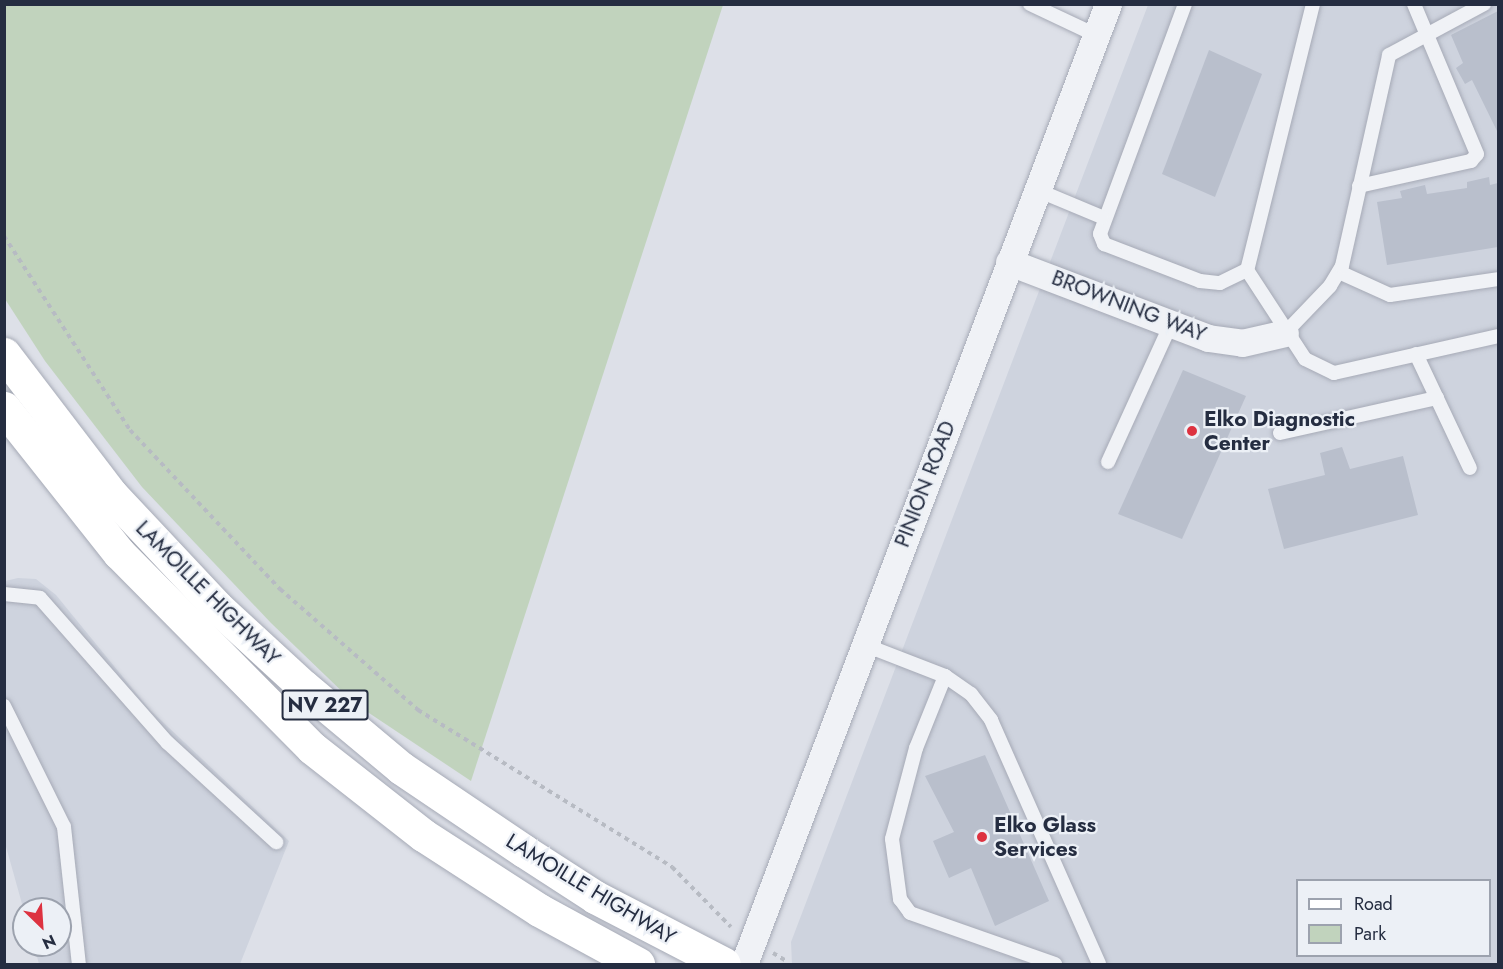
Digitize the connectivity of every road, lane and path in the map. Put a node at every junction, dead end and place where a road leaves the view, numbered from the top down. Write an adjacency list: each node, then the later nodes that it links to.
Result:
1 (1030, 4): 8 (lane)
2 (1108, 4): 8 (street, PINION ROAD)
3 (1185, 4): 11 (lane)
4 (1313, 4): 14 (lane)
5 (1414, 4): 7 (lane)
6 (1485, 4): 7 (lane)
7 (1425, 32): 9 (lane); 9 (lane)
8 (1096, 35): 10 (street, PINION ROAD)
9 (1359, 186): 15 (lane)
10 (1037, 190): 11 (lane); 13 (street, PINION ROAD)
11 (1102, 217): 14 (lane)
12 (4, 236): 32 (path)
13 (1009, 261): 17 (street, BROWNING WAY); 28 (street, PINION ROAD)
14 (1247, 270): 18 (lane)
15 (1339, 272): 16 (lane); 18 (lane)
16 (1498, 279)
17 (1171, 324): 18 (street, BROWNING WAY); 25 (lane)
18 (1285, 333): 21 (lane)
19 (1497, 339): 21 (lane)
20 (4, 354): 35 (main road, LAMOILLE HIGHWAY / NV 227)
21 (1416, 354): 22 (lane)
22 (1437, 398): 24 (lane); 26 (lane)
23 (4, 408): 34 (main road, LAMOILLE HIGHWAY / NV 227)
24 (1280, 432)
25 (1108, 462)
26 (1470, 468)
27 (4, 594): 31 (lane)
28 (865, 645): 29 (lane); 36 (street, PINION ROAD)
29 (945, 676): 37 (lane); 38 (lane)
30 (4, 706): 33 (lane)
31 (276, 842)
32 (727, 925)
33 (79, 964)
34 (638, 964)
35 (724, 964)
36 (744, 964)
37 (1055, 964)
38 (1099, 964)

